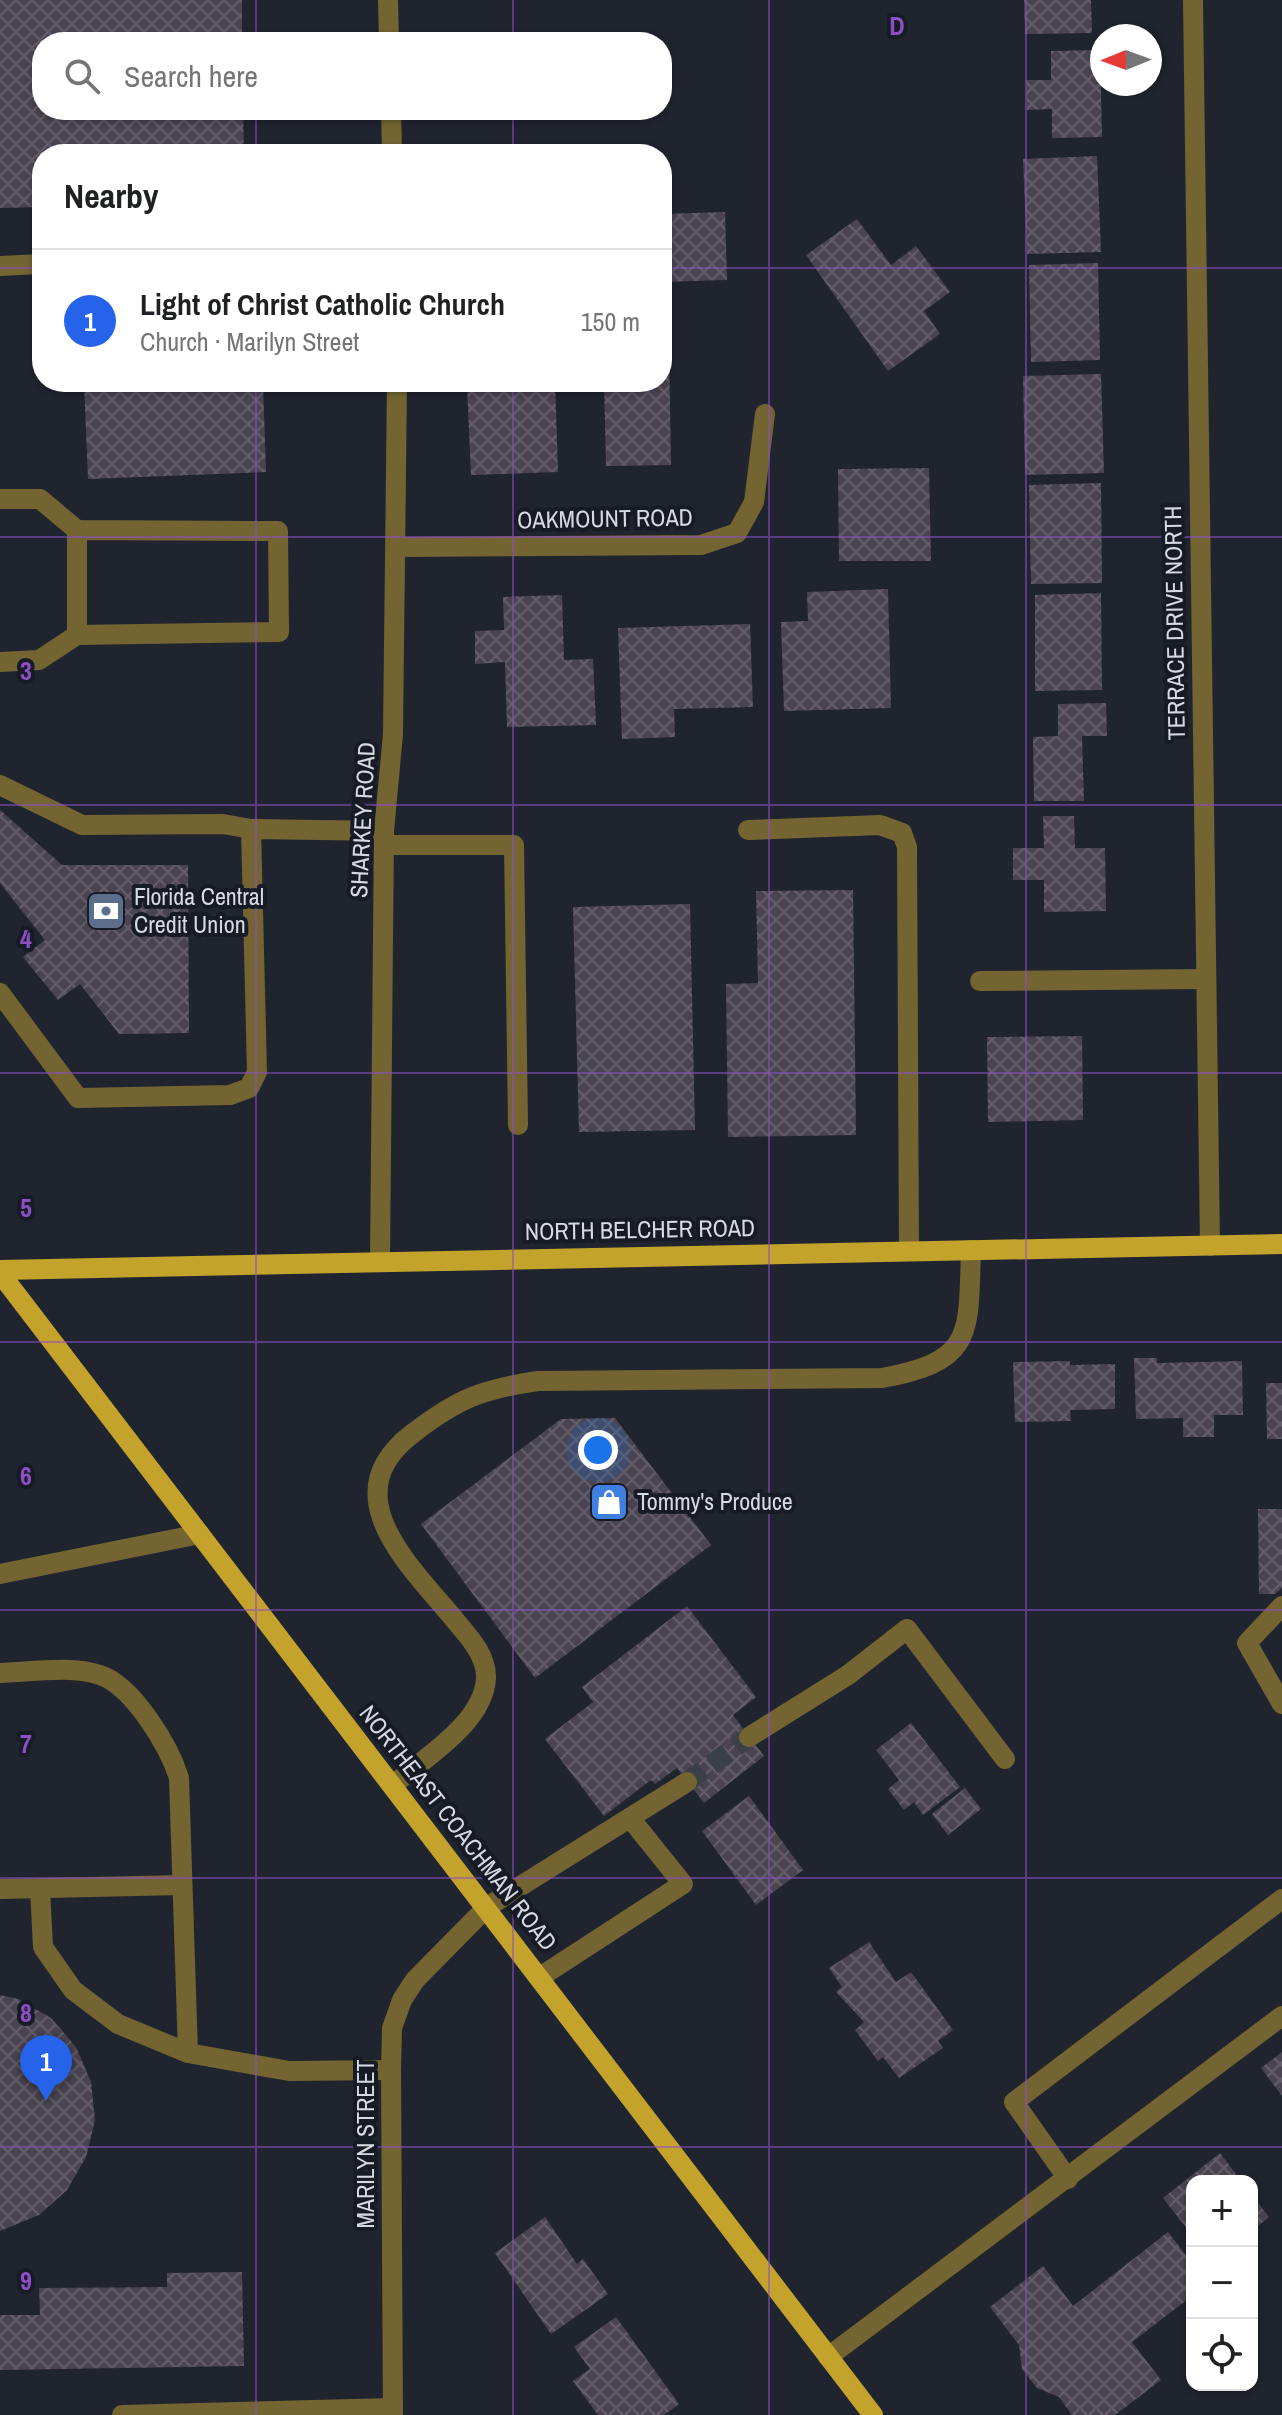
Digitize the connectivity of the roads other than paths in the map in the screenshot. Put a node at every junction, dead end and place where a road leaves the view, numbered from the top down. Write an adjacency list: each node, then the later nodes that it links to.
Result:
1 (388, 0): 3 (street)
2 (1193, 0): 19 (street, TERRACE DRIVE NORTH)
3 (389, 32)
4 (391, 120): 5 (street)
5 (392, 144)
6 (32, 264): 7 (street)
7 (0, 266)
8 (397, 392): 12 (street, SHARKEY ROAD)
9 (765, 414): 12 (street, OAKMOUNT ROAD)
10 (0, 499): 11 (street)
11 (77, 530): 13 (street); 13 (street)
12 (397, 547): 18 (street, SHARKEY ROAD)
13 (77, 635): 14 (street)
14 (0, 662)
15 (0, 785): 16 (street)
16 (251, 829): 18 (street); 21 (street)
17 (748, 830): 26 (street)
18 (385, 838): 22 (street); 27 (street, SHARKEY ROAD)
19 (1206, 979): 20 (street); 24 (street, TERRACE DRIVE NORTH)
20 (980, 981)
21 (0, 993)
22 (518, 1125)
23 (1282, 1244): 24 (main road, NORTH BELCHER ROAD)
24 (1210, 1246): 25 (main road, NORTH BELCHER ROAD)
25 (971, 1250): 26 (main road, NORTH BELCHER ROAD); 37 (street)
26 (909, 1251): 27 (main road, NORTH BELCHER ROAD)
27 (380, 1261): 28 (main road, NORTH BELCHER ROAD)
28 (0, 1271): 29 (main road, NORTHEAST COACHMAN ROAD)
29 (200, 1534): 30 (street); 37 (main road, NORTHEAST COACHMAN ROAD)
30 (0, 1574)
31 (1282, 1606): 33 (street)
32 (0, 1673): 39 (street)
33 (1282, 1704)
34 (749, 1737): 35 (street)
35 (1005, 1759)
36 (687, 1782): 38 (street, MARILYN STREET)
37 (393, 1785): 43 (main road, NORTHEAST COACHMAN ROAD)
38 (630, 1818): 43 (street, MARILYN STREET); 44 (street)
39 (182, 1885): 40 (street); 46 (street)
40 (40, 1888): 41 (street); 46 (street)
41 (0, 1889)
42 (1282, 1899): 48 (street)
43 (487, 1907): 44 (main road, NORTHEAST COACHMAN ROAD); 47 (street, MARILYN STREET)
44 (540, 1977): 49 (main road, NORTHEAST COACHMAN ROAD)
45 (1282, 2016): 48 (street)
46 (188, 2053): 47 (street)
47 (391, 2070): 50 (street, MARILYN STREET)
48 (1068, 2179): 49 (street)
49 (828, 2357): 52 (main road, NORTHEAST COACHMAN ROAD)
50 (393, 2412): 51 (street)
51 (122, 2415)
52 (873, 2415)

